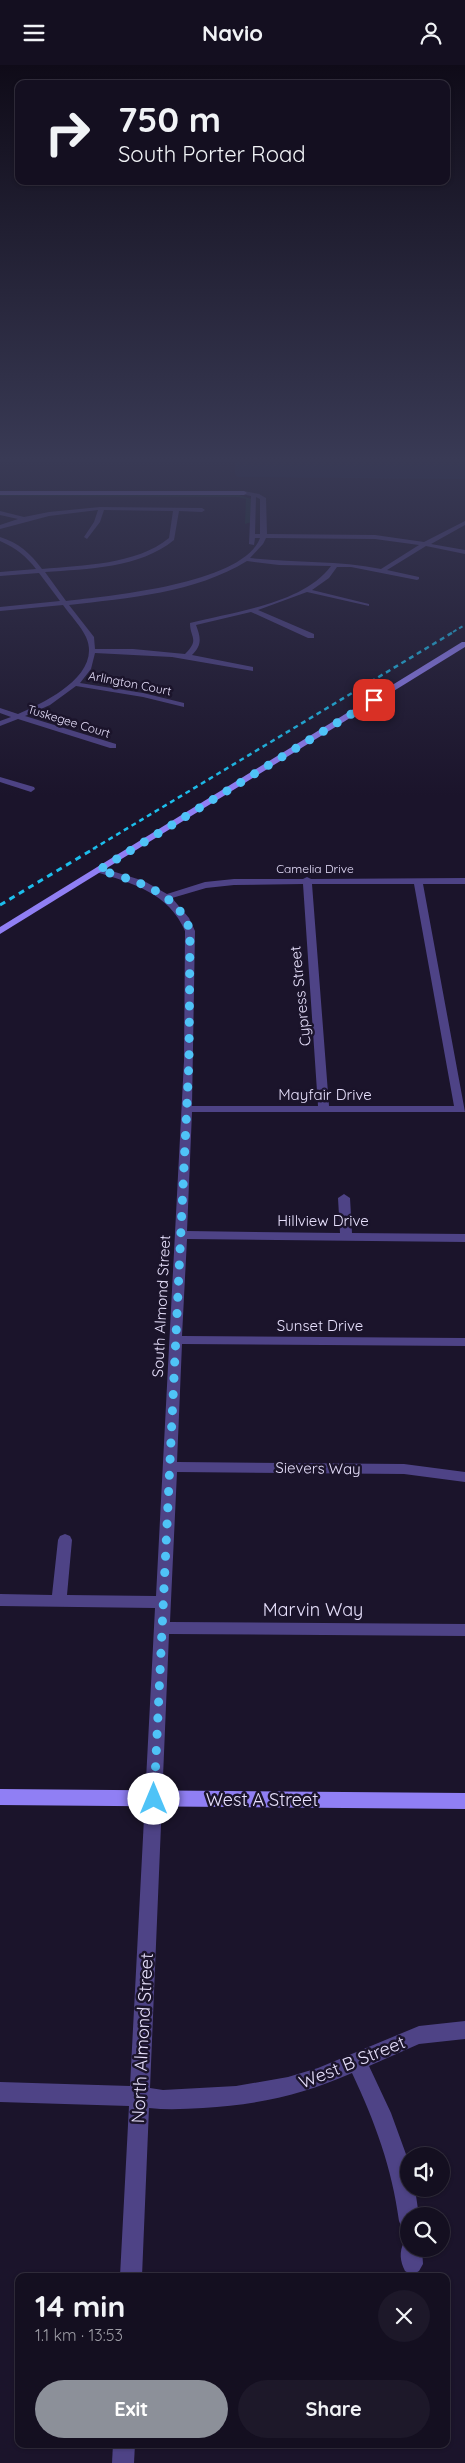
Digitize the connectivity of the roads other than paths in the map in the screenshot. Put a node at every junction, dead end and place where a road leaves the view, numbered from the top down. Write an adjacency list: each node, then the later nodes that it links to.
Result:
1 (42, 573): 7 (street)
2 (219, 573): 7 (street)
3 (331, 573): 6 (street)
4 (395, 573): 5 (street)
5 (417, 578)
6 (305, 590): 8 (street); 10 (street)
7 (64, 602): 9 (street); 13 (street)
8 (367, 605)
9 (0, 609)
10 (252, 610): 11 (street); 14 (street)
11 (311, 636)
12 (465, 644): 24 (street)
13 (93, 651): 14 (street); 16 (street)
14 (188, 655): 15 (street)
15 (250, 669)
16 (75, 684): 17 (street, Arlington Court); 19 (street)
17 (181, 705)
18 (0, 710): 19 (street, Tuskegee Court)
19 (18, 717): 20 (street); 21 (street, Tuskegee Court)
20 (0, 724)
21 (114, 746)
22 (0, 779): 23 (street)
23 (31, 789)
24 (99, 870): 28 (street, South Almond Street); 29 (street)
25 (307, 881): 26 (street, Camelia Drive); 28 (street, Camelia Drive); 31 (street, Cypress Street)
26 (418, 881): 27 (street, Camelia Drive); 32 (street)
27 (465, 881)
28 (166, 897): 30 (street, South Almond Street)
29 (0, 931)
30 (186, 1109): 31 (street, Mayfair Drive); 34 (street, South Almond Street)
31 (324, 1109): 32 (street, Mayfair Drive)
32 (462, 1109)
33 (344, 1198): 35 (street)
34 (180, 1235): 35 (street, Hillview Drive); 37 (street, South Almond Street)
35 (346, 1236): 36 (street, Hillview Drive)
36 (465, 1238)
37 (176, 1340): 38 (street, Sunset Drive); 39 (street, South Almond Street)
38 (465, 1342)
39 (170, 1467): 40 (street, Sievers Way); 44 (street, South Almond Street)
40 (465, 1477)
41 (65, 1540): 43 (street)
42 (0, 1600): 43 (street)
43 (59, 1601): 44 (street)
44 (162, 1601): 45 (street, South Almond Street)
45 (161, 1628): 46 (street, Marvin Way); 48 (street, South Almond Street)
46 (465, 1630)
47 (0, 1797): 48 (street, West A Street)
48 (154, 1799): 49 (street, West A Street); 53 (street, North Almond Street)
49 (465, 1801)
50 (465, 2030): 51 (street, West B Street)
51 (356, 2061): 53 (street, West B Street); 54 (street)
52 (0, 2092): 53 (street, West B Street)
53 (140, 2097): 55 (street, North Almond Street)
54 (407, 2207)
55 (131, 2273)
56 (124, 2448): 57 (street)
57 (123, 2463)

